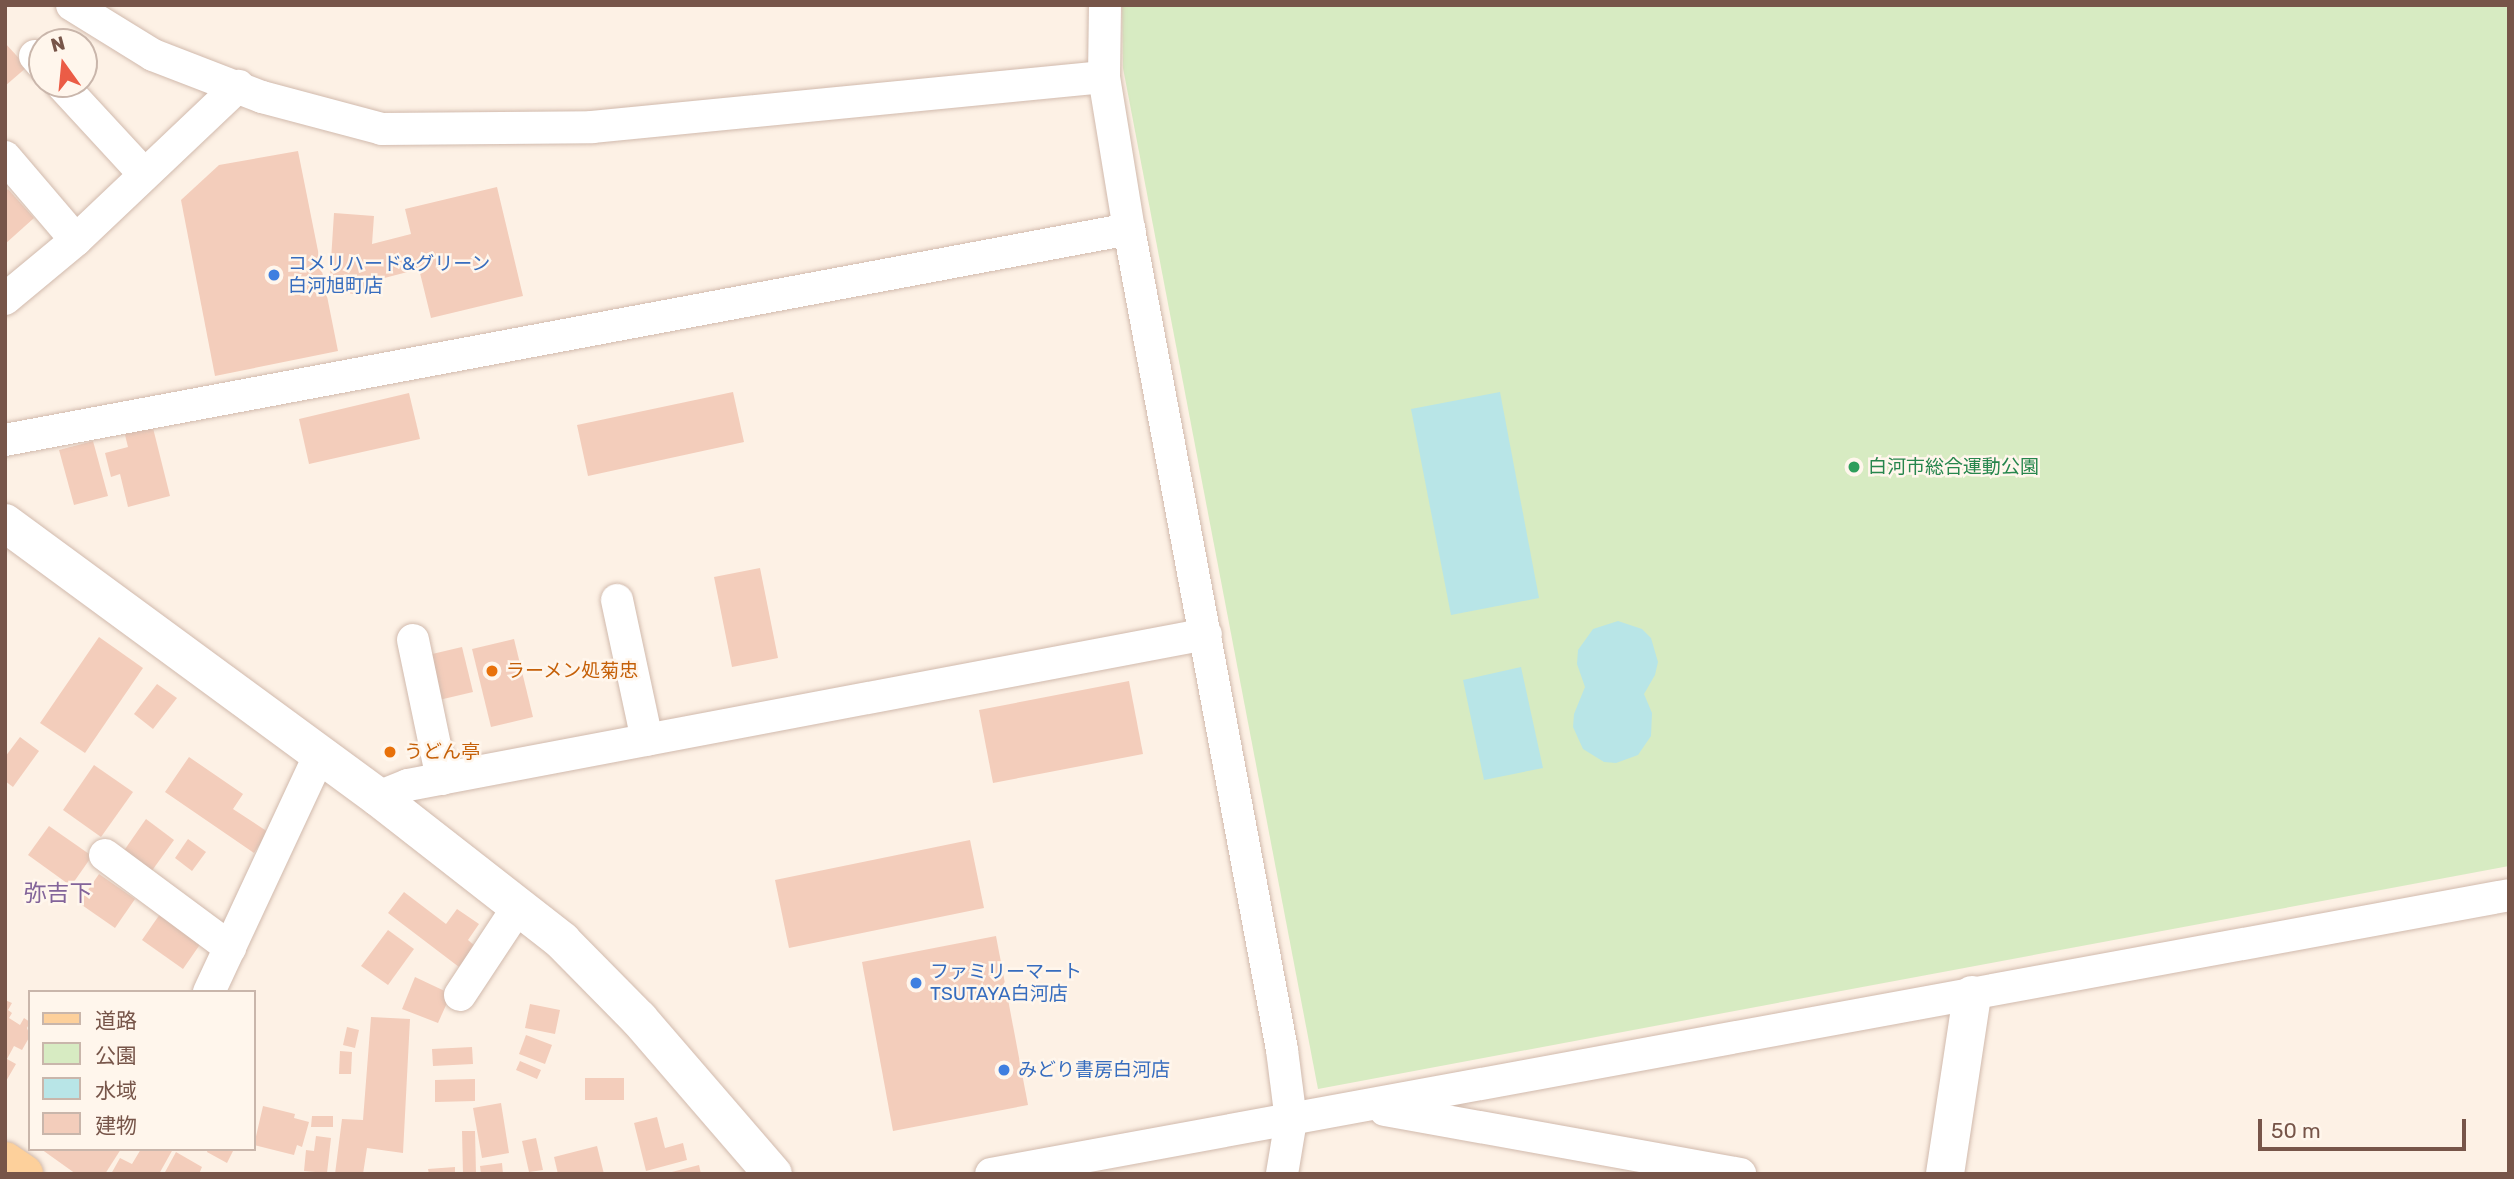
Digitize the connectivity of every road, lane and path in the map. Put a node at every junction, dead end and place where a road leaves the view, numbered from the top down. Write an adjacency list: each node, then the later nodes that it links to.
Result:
1 (72, 5): 4 (street)
2 (1105, 5): 3 (street)
3 (1104, 77): 4 (street); 8 (street)
4 (238, 86): 7 (street)
5 (74, 98): 7 (street)
6 (5, 156): 9 (street)
7 (144, 174): 9 (street)
8 (1129, 229): 11 (street); 14 (street)
9 (76, 240): 10 (street)
10 (5, 299)
11 (5, 440)
12 (5, 523): 17 (street)
13 (617, 600): 16 (street)
14 (1206, 634): 16 (street); 28 (street)
15 (413, 639): 18 (street)
16 (647, 740): 18 (street)
17 (320, 754): 19 (street); 23 (street)
18 (442, 779): 19 (street)
19 (378, 797): 22 (street)
20 (105, 855): 23 (street)
21 (2509, 895): 26 (street)
22 (518, 907): 25 (street); 31 (street)
23 (230, 948): 24 (street)
24 (210, 990)
25 (460, 995)
26 (1972, 995): 27 (street); 35 (street)
27 (1366, 1106): 28 (street); 34 (street)
28 (1292, 1120): 32 (street); 33 (street)
29 (5, 1161): 30 (main road)
30 (24, 1174)
31 (773, 1174)
32 (991, 1174)
33 (1282, 1174)
34 (1740, 1174)
35 (1945, 1174)

